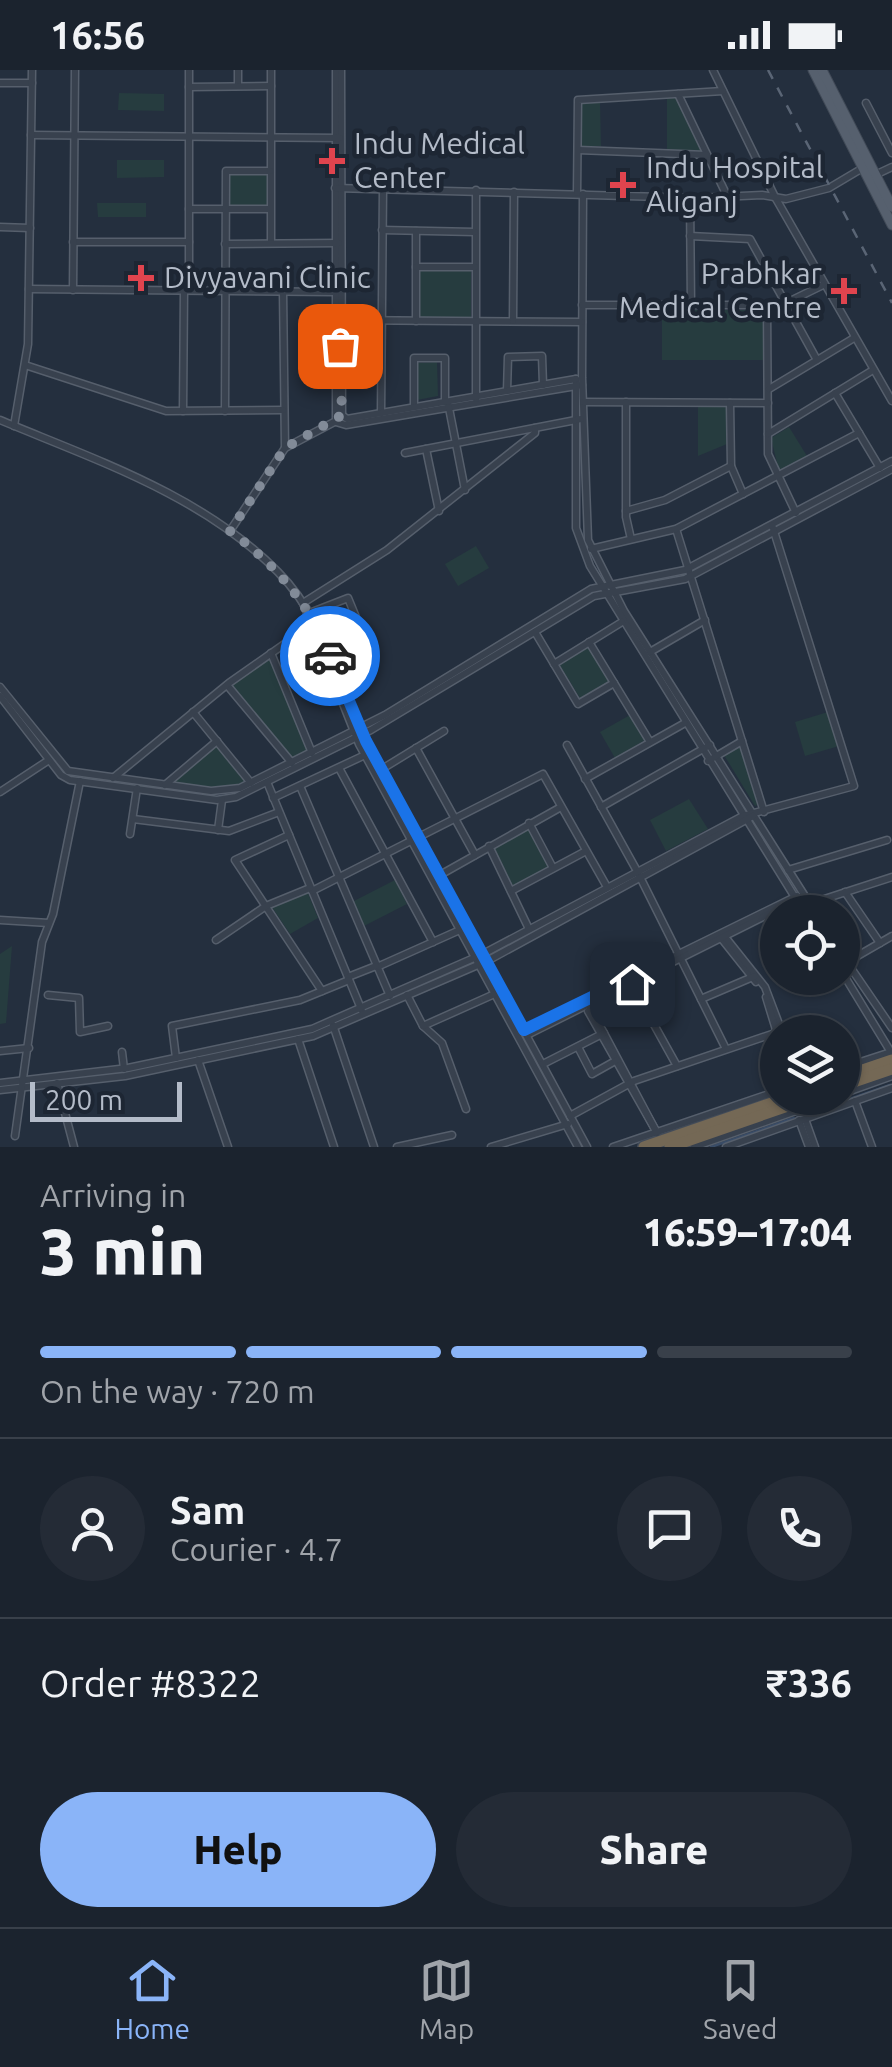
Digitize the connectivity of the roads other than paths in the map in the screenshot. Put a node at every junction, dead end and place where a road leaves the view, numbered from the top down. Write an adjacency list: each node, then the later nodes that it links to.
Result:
1 (32, 70): 11 (street)
2 (74, 70): 19 (street)
3 (189, 70): 14 (street)
4 (238, 70): 12 (street)
5 (271, 70): 13 (street)
6 (339, 70): 22 (street)
7 (713, 70): 15 (street)
8 (813, 70): 27 (main road)
9 (822, 70): 29 (main road)
10 (0, 83): 11 (street)
11 (32, 83): 18 (street)
12 (238, 86): 13 (street); 14 (street)
13 (270, 86): 21 (street)
14 (189, 87): 20 (street)
15 (723, 91): 16 (street); 35 (street)
16 (678, 94): 23 (street); 25 (street)
17 (866, 103): 24 (street)
18 (31, 135): 19 (street); 44 (street)
19 (73, 135): 20 (street); 49 (street)
20 (189, 136): 21 (street); 39 (street)
21 (270, 137): 22 (street); 28 (street)
22 (338, 138): 30 (street)
23 (578, 150): 25 (street); 34 (street)
24 (892, 152)
25 (708, 155): 37 (street)
26 (892, 166): 29 (street)
27 (860, 169): 35 (street); 42 (main road)
28 (270, 171): 40 (street); 41 (street)
29 (874, 175): 38 (main road)
30 (338, 189): 31 (street); 52 (street)
31 (382, 189): 32 (street); 45 (street)
32 (476, 190): 33 (street); 47 (street)
33 (514, 192): 34 (street); 71 (street)
34 (580, 194): 36 (street); 64 (street)
35 (775, 197): 37 (street); 56 (street)
36 (690, 198): 37 (street); 48 (street)
37 (728, 198)
38 (892, 207)
39 (189, 208): 40 (street); 50 (street)
40 (225, 209): 41 (street); 53 (street)
41 (270, 209): 51 (street)
42 (892, 225)
43 (0, 227): 44 (street)
44 (30, 228): 57 (street)
45 (382, 230): 46 (street); 68 (street)
46 (416, 231): 47 (street); 54 (street)
47 (475, 232): 55 (street)
48 (690, 236): 63 (street); 65 (street)
49 (73, 242): 50 (street); 58 (street)
50 (189, 242): 59 (street)
51 (270, 243): 52 (street); 53 (street)
52 (338, 243): 62 (street)
53 (225, 244): 60 (street)
54 (416, 267): 55 (street); 69 (street)
55 (475, 268): 70 (street)
56 (823, 285): 63 (street); 73 (street)
57 (29, 289): 58 (street); 75 (street)
58 (73, 290): 59 (street)
59 (186, 290): 60 (street); 91 (street)
60 (225, 291): 61 (street); 92 (street)
61 (283, 291): 62 (street); 90 (street)
62 (338, 292): 67 (street)
63 (786, 303): 66 (street); 74 (street)
64 (582, 305): 65 (street); 72 (street)
65 (691, 305): 66 (street)
66 (767, 305): 79 (street)
67 (338, 320): 68 (street); 94 (street)
68 (382, 320): 69 (street); 93 (street)
69 (416, 320): 70 (street)
70 (474, 321): 71 (street); 82 (street)
71 (513, 322): 72 (street)
72 (582, 322): 77 (street)
73 (854, 338): 74 (street); 76 (street)
74 (817, 360): 79 (street)
75 (25, 366): 91 (street); 97 (street)
76 (873, 370): 80 (street); 83 (street)
77 (579, 382): 78 (street); 81 (street); 84 (street)
78 (543, 385): 81 (street); 81 (street)
79 (768, 390): 87 (street)
80 (835, 393): 99 (street); 100 (street)
81 (507, 394): 82 (street)
82 (476, 400): 88 (street)
83 (892, 401)
84 (580, 402): 85 (street); 95 (street)
85 (626, 402): 86 (street); 112 (street)
86 (730, 403): 87 (street); 106 (street)
87 (768, 403): 100 (street)
88 (446, 405): 89 (street); 89 (street); 93 (street); 101 (street)
89 (414, 408): 93 (street)
90 (283, 410): 92 (street); 102 (street)
91 (183, 411): 92 (street)
92 (224, 411)
93 (381, 416): 94 (street)
94 (339, 418): 102 (street)
95 (580, 419): 98 (street); 118 (street)
96 (0, 420): 97 (street)
97 (14, 426): 116 (street)
98 (534, 428): 101 (street); 109 (street)
99 (859, 433): 107 (street); 108 (street)
100 (768, 434): 108 (street)
101 (456, 444): 103 (street); 109 (street)
102 (285, 448): 116 (street)
103 (426, 449): 104 (street); 111 (street)
104 (406, 453)
105 (892, 465): 107 (street); 115 (street)
106 (731, 466): 110 (street); 112 (street)
107 (880, 468): 113 (street)
108 (777, 476): 110 (street); 113 (street)
109 (465, 490): 111 (street)
110 (743, 494): 114 (street)
111 (439, 511): 122 (street)
112 (626, 512): 117 (street)
113 (796, 512): 115 (street)
114 (676, 529): 117 (street); 119 (street)
115 (773, 529): 119 (street); 172 (street)
116 (230, 531): 122 (street)
117 (631, 540): 118 (street)
118 (588, 549): 120 (street); 121 (street)
119 (690, 572): 120 (street); 124 (street)
120 (612, 587): 121 (street); 130 (street)
121 (602, 588): 125 (street); 127 (street); 133 (street)
122 (302, 603): 123 (street); 126 (street)
123 (312, 612): 129 (street); 142 (street)
124 (705, 620): 130 (street); 143 (street)
125 (622, 622): 128 (street); 140 (street)
126 (310, 626): 131 (street); 142 (street)
127 (535, 632): 132 (street); 133 (street)
128 (589, 642): 132 (street); 134 (street)
129 (369, 649)
130 (650, 652): 147 (street)
131 (270, 653): 135 (street); 150 (street)
132 (554, 664): 134 (street)
133 (453, 677): 142 (street)
134 (614, 683): 145 (street)
135 (226, 685): 139 (street); 155 (street)
136 (0, 687): 138 (street)
137 (0, 696): 138 (street)
138 (6, 705): 153 (street)
139 (193, 712): 144 (street); 161 (street)
140 (684, 723): 145 (street); 149 (street)
141 (444, 731): 148 (street)
142 (359, 733): 150 (street); 151 (street); 157 (street); 158 (street)
143 (742, 741): 152 (street); 172 (street)
144 (217, 742): 162 (street); 164 (street)
145 (650, 742): 159 (street)
146 (567, 745): 159 (street)
147 (710, 745): 149 (street); 152 (street)
148 (416, 748): 157 (street); 176 (street)
149 (702, 750): 154 (street); 170 (street)
150 (312, 753): 155 (street)
151 (365, 755): 156 (street); 181 (street)
152 (716, 756): 154 (street); 173 (street)
153 (52, 758): 160 (street); 161 (street); 166 (street)
154 (708, 761): 175 (street)
155 (292, 763): 158 (street)
156 (339, 768): 165 (street); 186 (street)
157 (382, 768): 182 (street)
158 (266, 779): 162 (street); 167 (street); 168 (street)
159 (585, 779): 170 (street)
160 (80, 781): 161 (street); 204 (street)
161 (113, 782): 163 (street)
162 (251, 783): 164 (street)
163 (138, 785): 164 (street); 168 (street); 174 (street)
164 (165, 785)
165 (300, 786): 167 (street); 193 (street)
166 (0, 792)
167 (274, 798): 171 (street)
168 (222, 800): 178 (street)
169 (562, 807): 176 (street); 177 (street); 185 (street)
170 (601, 807): 191 (street)
171 (279, 812): 178 (street); 180 (street)
172 (764, 812): 173 (street)
173 (754, 815): 175 (street); 189 (street)
174 (133, 819): 178 (street); 179 (street)
175 (745, 819): 191 (street); 198 (street)
176 (456, 820): 182 (street); 187 (street)
177 (529, 823): 184 (street); 188 (street)
178 (218, 830)
179 (130, 834)
180 (288, 835): 195 (street); 201 (street)
181 (411, 839): 182 (street); 186 (street); 205 (street)
182 (421, 839): 190 (street)
183 (887, 840): 189 (street)
184 (489, 846): 187 (street); 196 (street)
185 (586, 851): 188 (street); 194 (street)
186 (384, 854): 193 (street); 210 (street)
187 (475, 855): 190 (street)
188 (553, 868): 196 (street)
189 (788, 870): 199 (street)
190 (440, 874): 205 (street)
191 (638, 875): 194 (street); 213 (street); 214 (street)
192 (892, 876): 197 (street)
193 (340, 880): 195 (street); 215 (street)
194 (607, 888): 206 (street)
195 (311, 890): 201 (street); 217 (street)
196 (511, 891): 206 (street)
197 (845, 892): 200 (street); 211 (street)
198 (797, 895)
199 (797, 895)
200 (836, 895)
201 (266, 906): 209 (street); 220 (street)
202 (760, 918): 208 (street)
203 (0, 920): 204 (street)
204 (49, 923): 240 (street)
205 (465, 928): 210 (street); 214 (street)
206 (529, 929): 214 (street)
207 (892, 936): 211 (street)
208 (722, 938): 213 (street); 216 (street)
209 (216, 940)
210 (433, 942): 215 (street)
211 (880, 943): 212 (street)
212 (860, 952)
213 (680, 958): 219 (street); 226 (street)
214 (482, 959): 221 (street); 222 (street)
215 (376, 966): 217 (street); 225 (street)
216 (754, 976): 226 (street); 229 (street)
217 (348, 978): 220 (street); 228 (street)
218 (860, 978): 230 (street)
219 (630, 982): 227 (street); 250 (street)
220 (322, 991): 246 (street)
221 (406, 992): 225 (street); 233 (street)
222 (500, 992): 233 (street); 235 (street); 272 (street)
223 (48, 995): 232 (street)
224 (856, 995): 244 (street)
225 (391, 999): 228 (street)
226 (701, 999): 241 (street)
227 (586, 1004): 235 (street); 236 (street)
228 (362, 1011): 231 (street)
229 (773, 1015)
230 (889, 1016): 234 (street)
231 (333, 1024): 237 (street); 280 (street)
232 (108, 1026)
233 (423, 1026): 264 (street)
234 (892, 1028)
235 (526, 1032): 249 (street)
236 (603, 1034): 239 (street); 247 (street)
237 (297, 1036): 245 (street); 279 (street)
238 (760, 1038): 241 (street)
239 (578, 1046): 247 (street); 249 (street)
240 (29, 1048): 242 (street); 257 (street)
241 (726, 1048): 250 (street)
242 (0, 1050)
243 (122, 1052): 251 (street)
244 (892, 1054): 248 (street); 252 (highway)
245 (198, 1057): 246 (street); 254 (street); 278 (street)
246 (176, 1058): 251 (street)
247 (618, 1059): 256 (street)
248 (860, 1063)
249 (543, 1064): 272 (street)
250 (677, 1066): 256 (street)
251 (124, 1069): 254 (street)
252 (860, 1069)
253 (892, 1072): 255 (highway); 258 (street)
254 (56, 1081): 257 (street); 277 (street)
255 (860, 1081)
256 (632, 1082): 272 (street); 273 (street)
257 (23, 1084): 259 (street); 275 (street)
258 (860, 1086)
259 (0, 1087)
260 (892, 1088): 262 (street)
261 (760, 1097): 273 (street)
262 (860, 1100)
263 (760, 1107): 286 (highway)
264 (466, 1109)
265 (770, 1115): 287 (highway)
266 (786, 1115): 288 (street)
267 (795, 1115): 271 (street)
268 (804, 1115): 271 (street)
269 (817, 1115): 271 (street)
270 (860, 1115): 292 (street)
271 (802, 1120): 276 (street); 291 (street)
272 (570, 1121): 282 (street); 283 (street); 284 (street)
273 (658, 1133): 285 (street)
274 (452, 1135): 281 (street)
275 (14, 1136)
276 (754, 1137): 289 (street); 290 (street)
277 (74, 1147)
278 (228, 1147)
279 (334, 1147)
280 (374, 1147)
281 (397, 1147)
282 (491, 1147)
283 (578, 1147)
284 (587, 1147)
285 (613, 1147)
286 (644, 1147)
287 (670, 1147)
288 (694, 1147)
289 (726, 1147)
290 (758, 1147)
291 (812, 1147)
292 (872, 1147)

